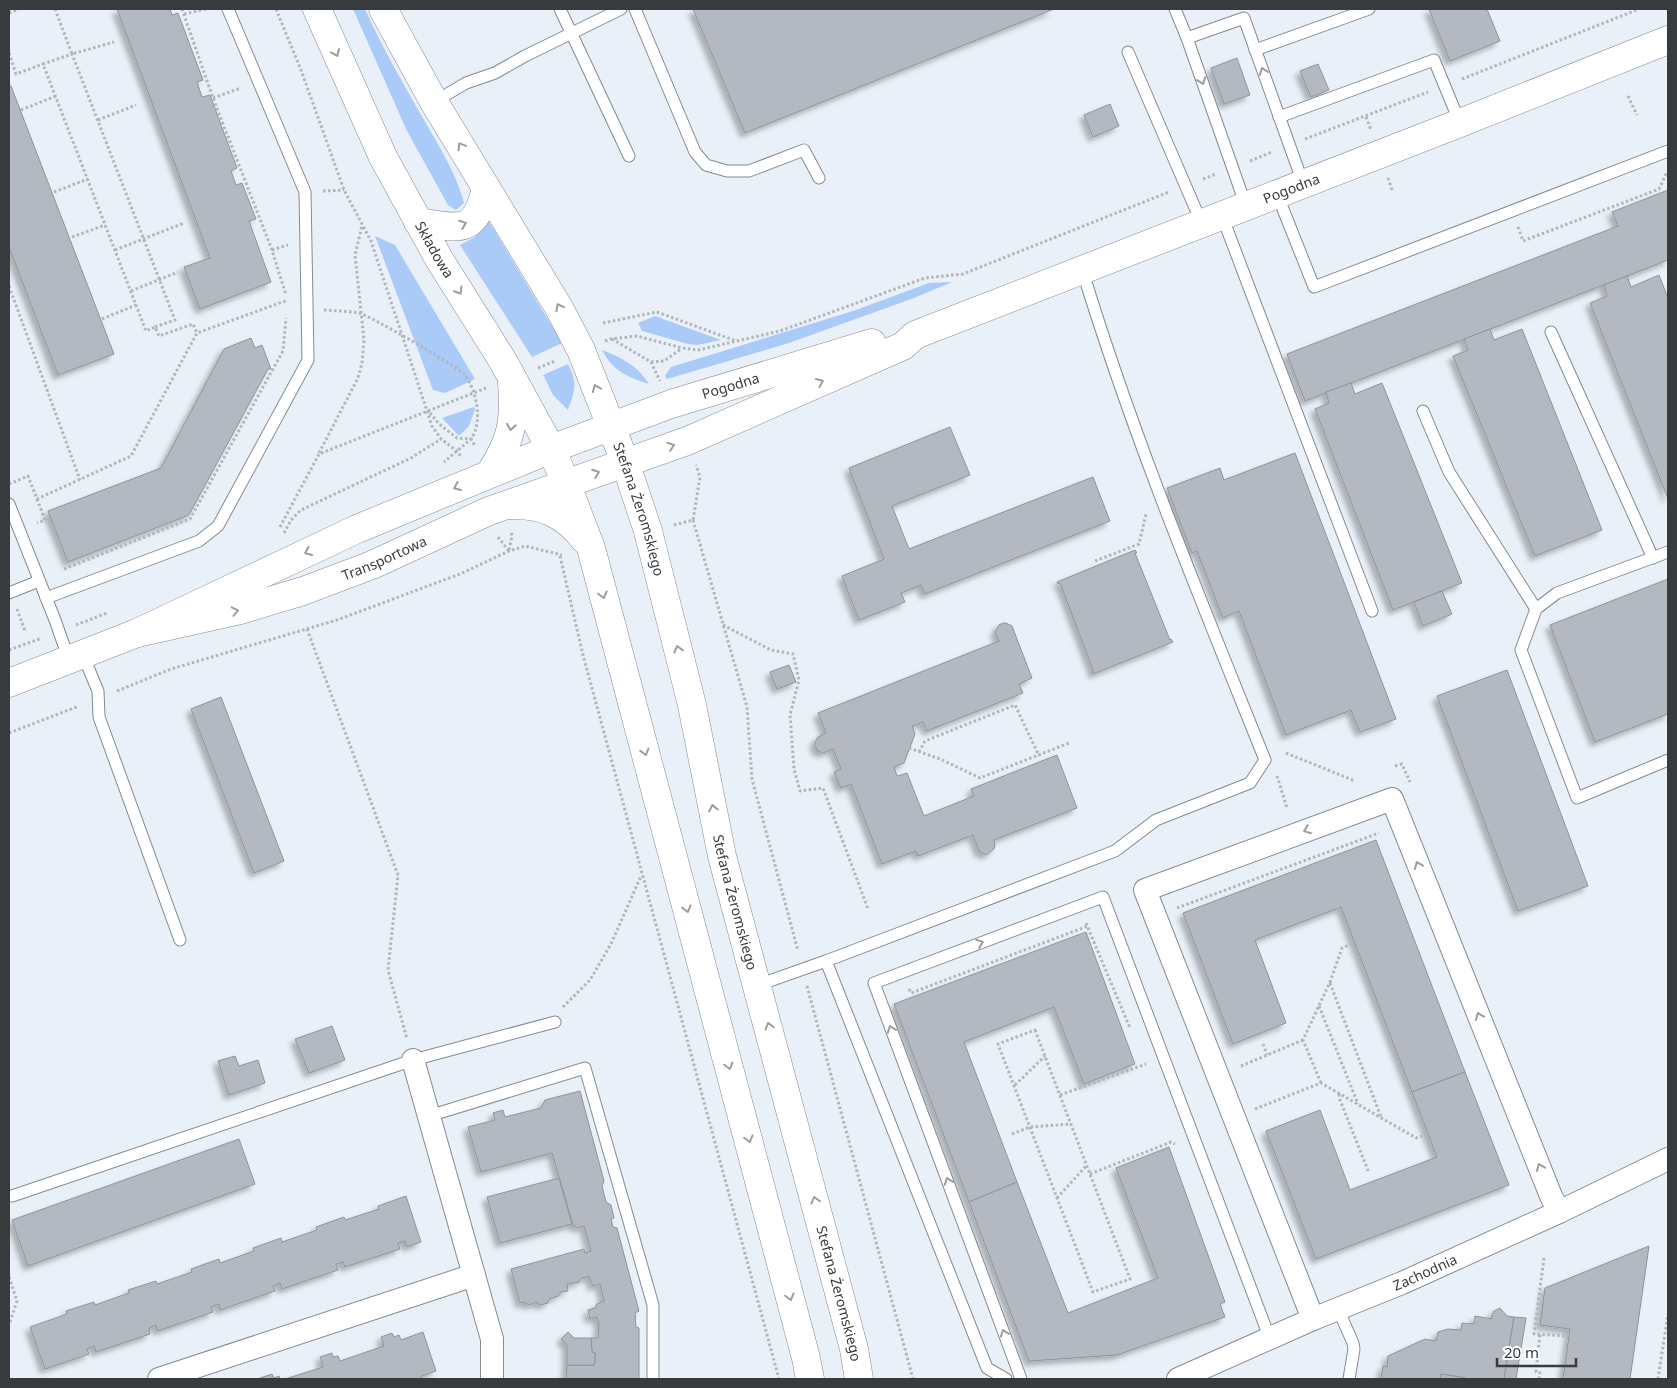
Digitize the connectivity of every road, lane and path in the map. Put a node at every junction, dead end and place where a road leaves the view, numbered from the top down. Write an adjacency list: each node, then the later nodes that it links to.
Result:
1 (19, 9): 15 (path)
2 (55, 9): 24 (path)
3 (182, 9): 16 (path)
4 (206, 9): 16 (path)
5 (228, 9): 26 (lane)
6 (276, 9): 55 (path)
7 (317, 9): 52 (main road, Składowa, one-way to 52)
8 (383, 9): 31 (main road)
9 (560, 9): 17 (lane)
10 (621, 9): 17 (lane)
11 (635, 9): 43 (lane)
12 (1175, 9): 18 (lane)
13 (1369, 9): 21 (lane)
14 (1639, 9): 27 (path)
15 (9, 13)
16 (184, 14): 30 (path)
17 (572, 33): 31 (lane); 40 (lane)
18 (1187, 38): 21 (lane); 41 (lane, one-way to 41)
19 (1668, 40): 37 (main road, Pogodna)
20 (114, 42): 24 (path)
21 (1255, 50): 35 (lane, one-way to 21)
22 (1128, 52): 46 (lane)
23 (9, 53): 25 (path)
24 (72, 54): 25 (path); 36 (path)
25 (43, 64): 28 (path)
26 (258, 81): 30 (path); 66 (lane)
27 (1444, 86): 35 (lane); 37 (lane); 38 (path)
28 (56, 96): 33 (path); 44 (path)
29 (1628, 96): 34 (path)
30 (213, 98): 64 (path)
31 (434, 102): 47 (main road, one-way to 31)
32 (136, 105): 36 (path)
33 (21, 110)
34 (1637, 115)
35 (1279, 117): 38 (lane)
36 (98, 120): 57 (path)
37 (1460, 123): 45 (main road, Pogodna)
38 (1289, 145): 41 (path); 45 (lane)
39 (1668, 151): 50 (lane)
40 (629, 156)
41 (1232, 168): 46 (path); 51 (lane)
42 (1668, 169): 50 (path)
43 (819, 178)
44 (88, 179): 48 (path); 54 (path)
45 (1303, 184): 49 (main road, Pogodna)
46 (1185, 186): 51 (lane); 69 (path)
47 (486, 188): 52 (main road, one-way to 47); 81 (main road, one-way to 47)
48 (54, 192)
49 (1277, 194): 50 (lane); 51 (main road, Pogodna)
50 (1511, 212)
51 (1223, 215): 59 (main road, Pogodna); 105 (lane)
52 (418, 222): 77 (main road, Składowa, one-way to 77)
53 (184, 223): 57 (path)
54 (105, 225): 56 (path); 58 (path)
55 (362, 225): 67 (path); 74 (path)
56 (72, 237)
57 (144, 238): 58 (path); 61 (path)
58 (115, 250): 63 (path)
59 (1082, 270): 73 (main road, Pogodna); 93 (lane)
60 (178, 272): 61 (path)
61 (160, 280): 63 (path); 70 (path)
62 (9, 286): 88 (path)
63 (131, 291): 65 (path)
64 (288, 300): 66 (path); 72 (path); 100 (path)
65 (136, 305): 68 (path); 70 (path)
66 (307, 308): 67 (path); 102 (lane)
67 (360, 314): 74 (path); 84 (path)
68 (102, 319)
69 (603, 323)
70 (155, 327): 72 (path)
71 (1551, 332): 98 (lane)
72 (197, 333): 88 (path)
73 (915, 335): 81 (main road, Pogodna); 86 (main road, Pogodna, one-way to 73)
74 (403, 336): 78 (path); 79 (path)
75 (682, 348): 76 (path)
76 (651, 362)
77 (512, 378): 83 (main road, Składowa); 87 (main road, one-way to 87)
78 (473, 393)
79 (428, 410): 84 (path); 85 (path)
80 (1423, 411): 103 (lane)
81 (612, 426): 83 (main road, Pogodna); 86 (main road, Stefana Żeromskiego)
82 (441, 439): 95 (path)
83 (551, 449): 87 (main road, Transportowa); 89 (main road, Składowa)
84 (319, 454): 94 (path)
85 (444, 462)
86 (625, 462): 89 (main road, Transportowa, one-way to 86); 134 (main road, Stefana Żeromskiego, one-way to 86)
87 (490, 473): 109 (main road, Transportowa, one-way to 109)
88 (80, 480): 90 (path)
89 (566, 483): 92 (main road, Transportowa); 96 (main road)
90 (9, 485)
91 (9, 504): 100 (lane)
92 (504, 505): 96 (main road); 109 (main road, Transportowa, one-way to 92)
93 (1164, 505): 99 (path); 132 (lane)
94 (280, 527)
95 (281, 538)
96 (591, 548): 178 (main road, one-way to 178)
97 (1668, 552): 98 (lane)
98 (1653, 558): 103 (lane)
99 (1095, 561)
100 (39, 581): 101 (lane); 102 (lane)
101 (9, 593)
102 (46, 598): 108 (lane)
103 (1536, 609): 120 (lane)
104 (115, 610): 108 (path)
105 (1372, 611)
106 (723, 625): 128 (path)
107 (307, 629): 113 (path); 127 (path); 142 (path)
108 (59, 631): 110 (path); 111 (lane)
109 (137, 633): 111 (main road, Transportowa)
110 (9, 650)
111 (76, 657): 112 (main road, Transportowa); 113 (lane)
112 (9, 683)
113 (97, 698): 114 (path); 130 (lane)
114 (9, 733)
115 (1069, 744): 119 (path)
116 (909, 748): 117 (path)
117 (919, 752): 119 (path); 119 (path)
118 (1286, 753): 124 (path)
119 (1039, 756)
120 (1668, 760)
121 (1396, 766): 123 (path)
122 (1276, 775): 125 (path)
123 (1407, 775)
124 (1354, 781)
125 (1287, 808)
126 (1402, 824): 129 (path); 143 (street, one-way to 143); 163 (street, one-way to 126)
127 (642, 875): 136 (path); 177 (path)
128 (868, 909)
129 (1174, 909)
130 (180, 940)
131 (1351, 944): 133 (path)
132 (826, 961): 134 (lane); 180 (lane)
133 (1330, 982): 135 (path); 151 (path)
134 (758, 985): 179 (main road, Stefana Żeromskiego, one-way to 134)
135 (1319, 1006): 137 (path); 148 (path)
136 (550, 1024): 142 (lane)
137 (1303, 1040): 139 (path); 144 (path)
138 (1263, 1044): 139 (path)
139 (1267, 1055): 143 (path)
140 (1045, 1056): 145 (path); 145 (path); 147 (path)
141 (1164, 1057): 147 (path); 156 (lane); 181 (lane, one-way to 141)
142 (413, 1060): 149 (street); 161 (lane)
143 (1218, 1076): 150 (street)
144 (1321, 1083): 146 (path); 150 (path)
145 (1014, 1086): 153 (path)
146 (1339, 1094): 148 (path); 159 (path)
147 (1060, 1095): 152 (path)
148 (1359, 1105): 151 (path)
149 (429, 1116): 165 (street); 176 (lane)
150 (1234, 1118): 169 (street)
151 (1381, 1118): 155 (path)
152 (1071, 1124): 153 (path); 158 (path)
153 (1030, 1127): 154 (path); 162 (path)
154 (1012, 1134)
155 (1422, 1136)
156 (1194, 1138): 160 (path); 173 (lane)
157 (1668, 1159): 163 (street, Zachodnia)
158 (1087, 1165): 160 (path); 162 (path)
159 (1369, 1173)
160 (1090, 1174): 162 (path)
161 (12, 1196)
162 (1057, 1198)
163 (1559, 1212): 167 (street, Zachodnia)
164 (1544, 1258): 171 (path)
165 (474, 1275): 174 (street); 175 (street)
166 (9, 1277): 170 (path)
167 (1338, 1310): 169 (street, Zachodnia); 183 (lane)
168 (1668, 1314): 185 (path)
169 (1313, 1319): 173 (street, Zachodnia)
170 (9, 1325)
171 (1540, 1334): 172 (path); 184 (path)
172 (1568, 1336)
173 (1270, 1339): 182 (street, Zachodnia)
174 (159, 1379)
175 (492, 1379)
176 (653, 1379)
177 (779, 1379)
178 (810, 1379)
179 (858, 1379)
180 (1006, 1379)
181 (1021, 1379)
182 (1178, 1379)
183 (1349, 1379)
184 (1539, 1379)
185 (1658, 1379)

